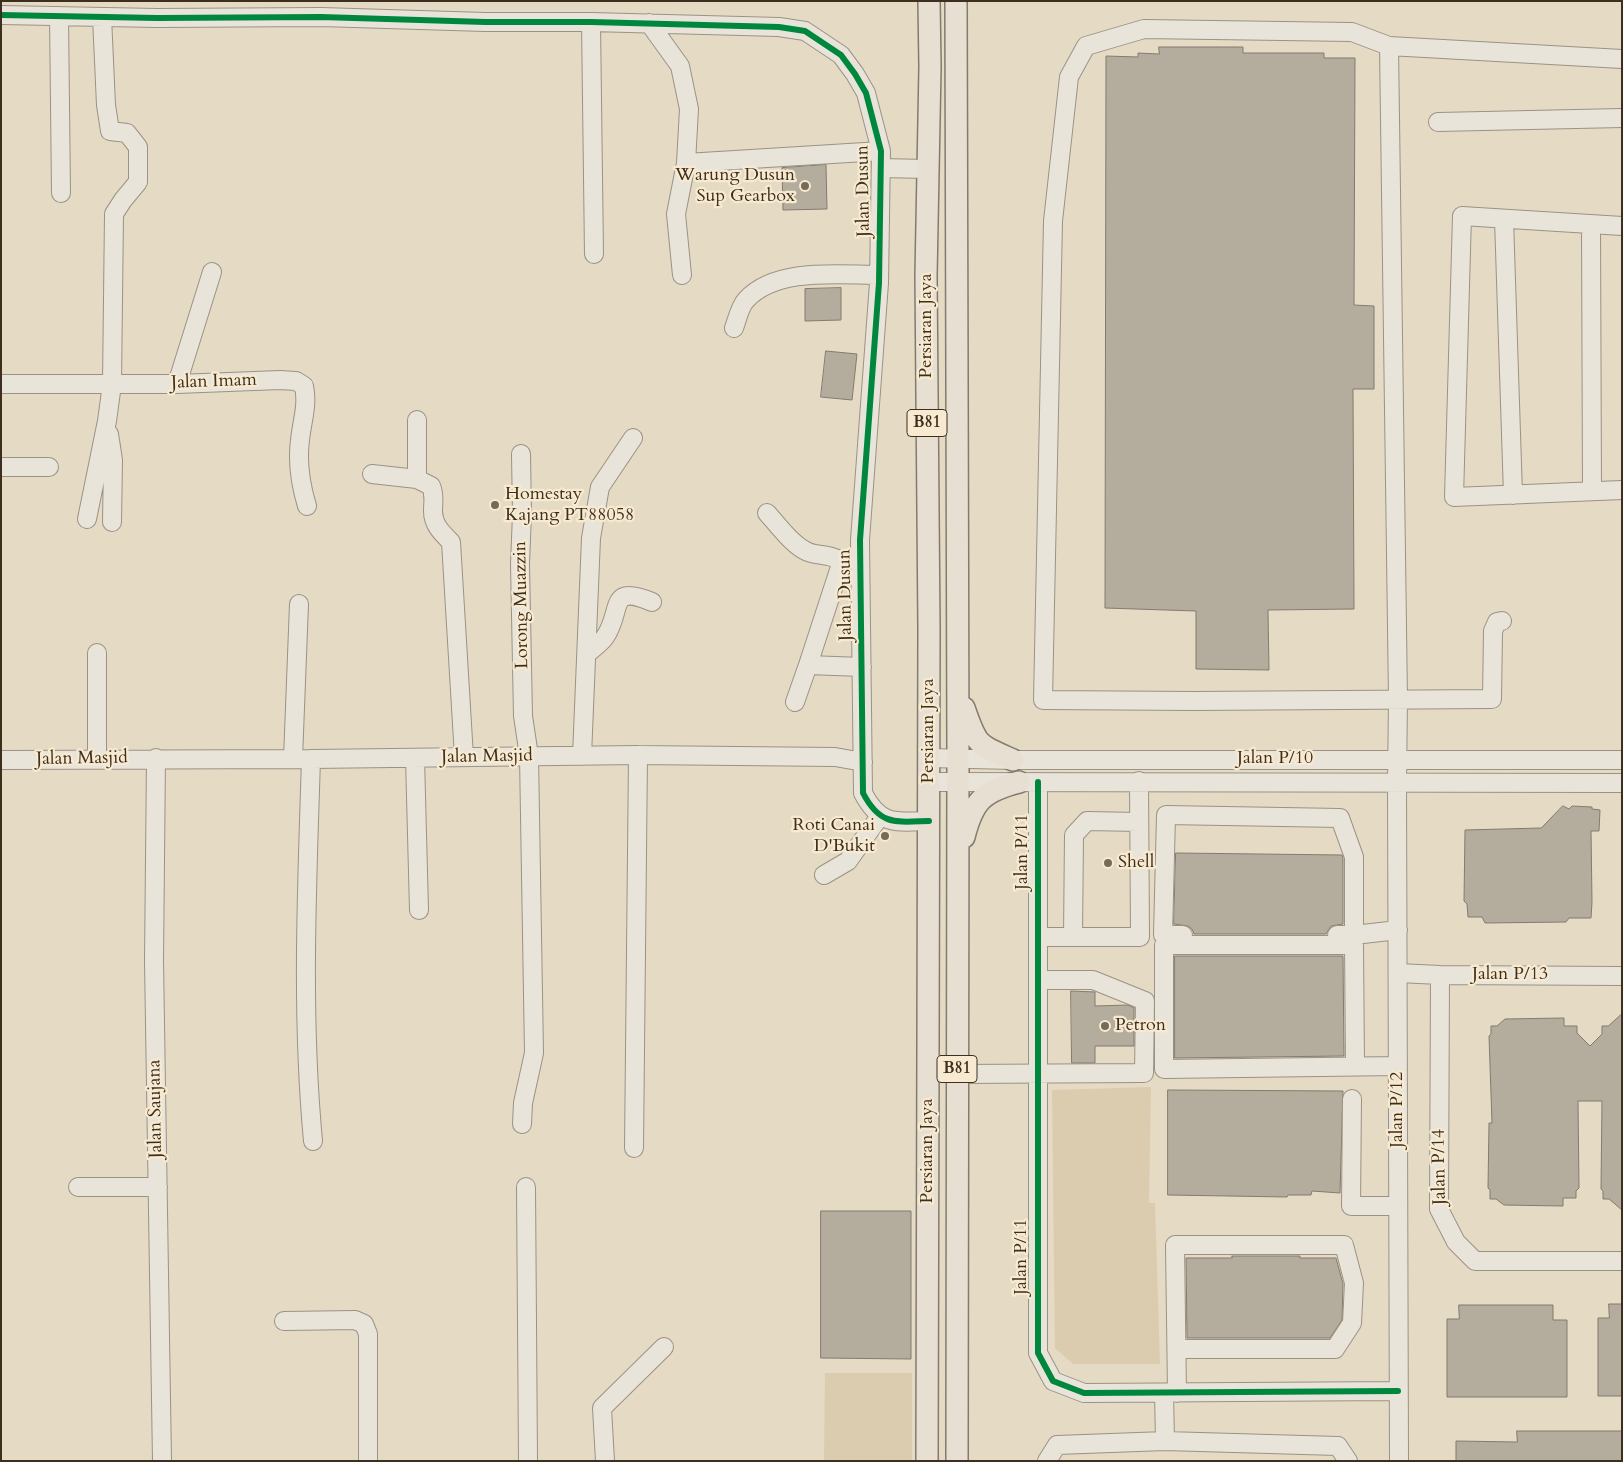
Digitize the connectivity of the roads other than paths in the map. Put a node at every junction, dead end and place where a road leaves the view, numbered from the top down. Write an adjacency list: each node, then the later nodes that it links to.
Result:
1 (929, 1): 14 (main road, Persiaran Jaya / B81)
2 (956, 1): 49 (main road, Persiaran Jaya / B81)
3 (1, 15): 4 (street, Jalan Dusun)
4 (59, 16): 5 (street, Jalan Dusun); 15 (street)
5 (102, 17): 6 (street, Jalan Dusun); 25 (street)
6 (592, 22): 7 (street, Jalan Dusun); 19 (street)
7 (649, 23): 12 (street, Jalan Dusun); 13 (street)
8 (1389, 46): 9 (street); 50 (street, Jalan P/12); 50 (street)
9 (1622, 59)
10 (1622, 118): 11 (street)
11 (1438, 122)
12 (882, 160): 13 (street); 14 (street); 22 (street, Jalan Dusun)
13 (686, 163): 21 (street)
14 (928, 169): 58 (main road, Persiaran Jaya / B81)
15 (61, 193)
16 (1504, 219): 17 (street); 37 (street); 37 (street)
17 (1591, 225): 18 (street); 36 (street)
18 (1622, 226)
19 (594, 254)
20 (212, 272): 26 (street)
21 (682, 276)
22 (880, 276): 23 (street); 48 (street, Jalan Dusun)
23 (734, 328)
24 (1, 384): 25 (street, Jalan Imam)
25 (112, 384): 26 (street, Jalan Imam); 28 (street)
26 (177, 384): 38 (street, Jalan Imam)
27 (417, 420): 34 (street)
28 (107, 421): 40 (street); 41 (street)
29 (633, 438): 46 (street)
30 (521, 454): 53 (street, Lorong Muazzin)
31 (1, 467): 32 (street)
32 (49, 467)
33 (372, 474): 34 (street)
34 (417, 480): 55 (street)
35 (1622, 490): 36 (street)
36 (1592, 491): 37 (street)
37 (1513, 495)
38 (307, 506)
39 (767, 513): 47 (street)
40 (88, 519)
41 (112, 522)
42 (652, 602): 46 (street)
43 (299, 604): 61 (street)
44 (1502, 621): 50 (street)
45 (97, 653): 60 (street)
46 (588, 653): 54 (street)
47 (808, 665): 48 (street); 51 (street)
48 (862, 667): 67 (street, Jalan Dusun)
49 (958, 689): 59 (main road, Persiaran Jaya / B81); 65 (main road)
50 (1398, 699): 63 (street, Jalan P/12)
51 (795, 702)
52 (638, 755): 54 (street, Jalan Masjid); 67 (street, Jalan Masjid); 95 (street)
53 (530, 756): 54 (street, Jalan Masjid); 55 (street, Jalan Masjid); 93 (street, Lorong Muazzin)
54 (582, 756)
55 (464, 757): 57 (street, Jalan Masjid)
56 (156, 758): 60 (street, Jalan Masjid); 61 (street, Jalan Masjid); 97 (street, Jalan Saujana)
57 (415, 758): 62 (street, Jalan Masjid); 79 (street)
58 (929, 758): 59 (street, Jalan P/10); 69 (main road, Persiaran Jaya / B81)
59 (958, 758): 65 (street, Jalan P/10); 70 (main road, Persiaran Jaya / B81)
60 (97, 759): 64 (street, Jalan Masjid)
61 (293, 759): 62 (street, Jalan Masjid)
62 (311, 759): 94 (street)
63 (1398, 759): 65 (street, Jalan P/10); 66 (street, Jalan P/10); 72 (street, Jalan P/12)
64 (1, 760)
65 (1013, 760)
66 (1622, 760)
67 (863, 762): 74 (street)
68 (1139, 781): 71 (street, Jalan P/10); 72 (street, Jalan P/10); 76 (street)
69 (929, 782): 70 (street, Jalan P/10); 75 (main road, Persiaran Jaya / B81)
70 (958, 782): 71 (street, Jalan P/10); 77 (main road, Persiaran Jaya / B81)
71 (1028, 782): 77 (main road); 82 (street, Jalan P/11)
72 (1397, 782): 73 (street, Jalan P/10); 80 (street, Jalan P/12)
73 (1622, 782)
74 (880, 816): 75 (street); 78 (street)
75 (929, 820): 111 (main road, Persiaran Jaya / B81)
76 (1139, 822): 83 (street); 83 (street)
77 (958, 863): 91 (main road, Persiaran Jaya / B81)
78 (824, 875)
79 (419, 910)
80 (1398, 930): 81 (street); 84 (street, Jalan P/12)
81 (1354, 935): 81 (street)
82 (1038, 937): 83 (street); 87 (street, Jalan P/11)
83 (1073, 937)
84 (1398, 973): 85 (street, Jalan P/13); 89 (street, Jalan P/12)
85 (1440, 975): 86 (street, Jalan P/13); 100 (street, Jalan P/14)
86 (1622, 976)
87 (1038, 980): 90 (street, Jalan P/11); 90 (street)
88 (1355, 1066): 88 (street); 89 (street)
89 (1398, 1066): 99 (street, Jalan P/12)
90 (1038, 1073): 91 (street); 105 (street, Jalan P/11)
91 (957, 1074): 112 (main road, Persiaran Jaya / B81)
92 (1352, 1099): 99 (street)
93 (522, 1124)
94 (313, 1141)
95 (634, 1148)
96 (78, 1187): 97 (street)
97 (158, 1187): 107 (street, Jalan Saujana)
98 (526, 1187): 109 (street)
99 (1398, 1206): 104 (street, Jalan P/12)
100 (1622, 1261)
101 (284, 1321): 108 (street)
102 (664, 1347): 110 (street)
103 (1177, 1349): 103 (street); 105 (street)
104 (1398, 1391): 105 (street, Jalan P/11); 115 (street, Jalan P/12)
105 (1170, 1393): 106 (street)
106 (1165, 1441): 113 (street); 114 (street)
107 (162, 1461)
108 (368, 1461)
109 (528, 1461)
110 (605, 1461)
111 (927, 1461)
112 (956, 1461)
113 (1047, 1461)
114 (1348, 1461)
115 (1399, 1461)

